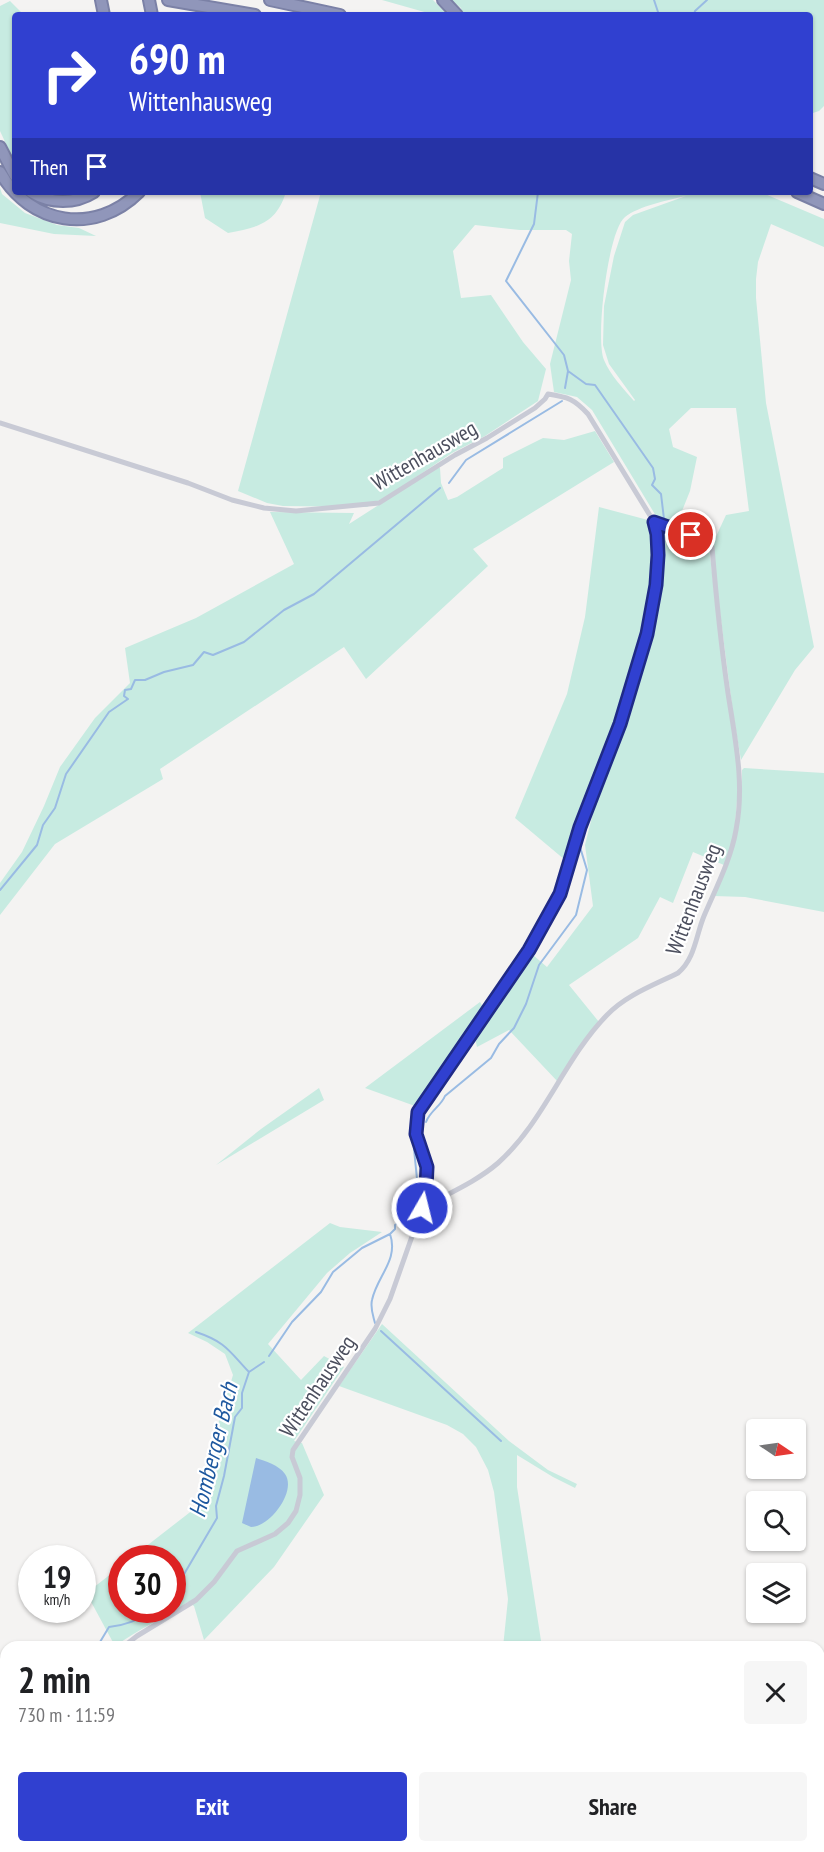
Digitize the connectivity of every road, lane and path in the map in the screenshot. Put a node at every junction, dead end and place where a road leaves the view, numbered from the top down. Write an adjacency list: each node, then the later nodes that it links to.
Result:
1 (168, 0): 4 (highway)
2 (270, 0): 5 (highway)
3 (443, 0): 6 (highway)
4 (238, 12)
5 (326, 12)
6 (454, 12)
7 (0, 147): 8 (highway)
8 (12, 170)
9 (0, 172): 10 (highway)
10 (12, 189)
11 (19, 195): 14 (highway)
12 (38, 195): 13 (highway)
13 (86, 195)
14 (136, 195)
15 (804, 195): 16 (highway)
16 (824, 204)
17 (0, 423): 18 (street, Wittenhausweg)
18 (654, 522): 19 (street, Wittenhausweg); 19 (street, Wittenhausweg)
19 (422, 1208): 20 (street, Wittenhausweg)
20 (131, 1641)

